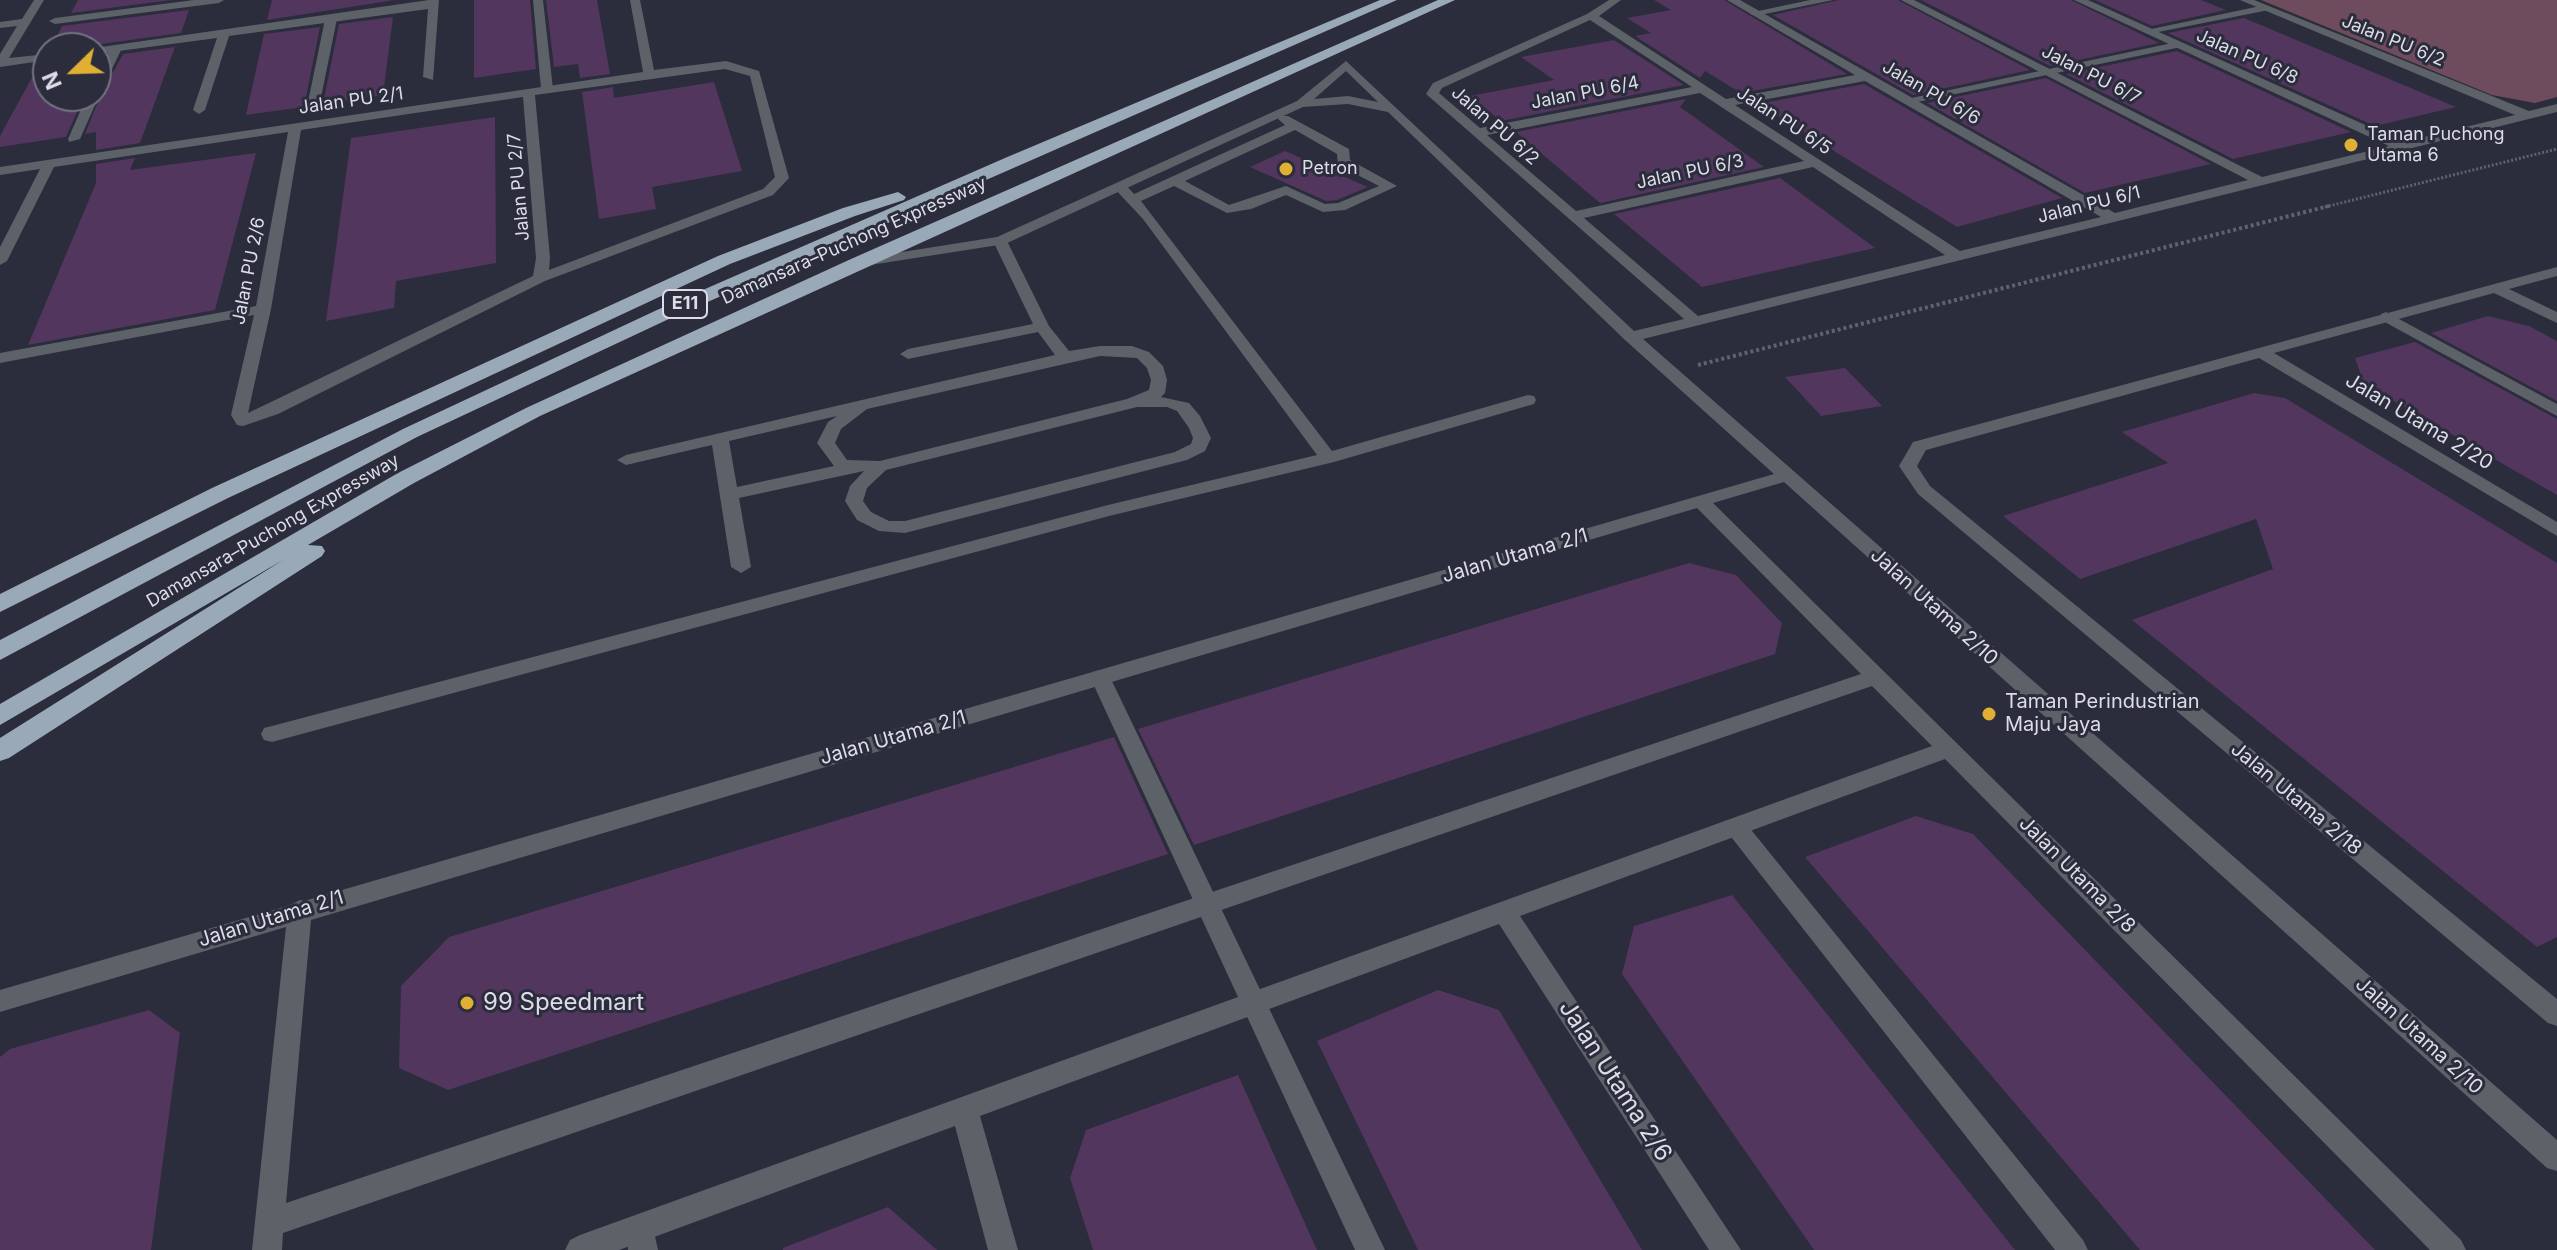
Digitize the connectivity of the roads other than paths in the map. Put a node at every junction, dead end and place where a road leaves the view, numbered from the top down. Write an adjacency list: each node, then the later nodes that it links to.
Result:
1 (39, 0): 19 (street)
2 (219, 0): 18 (street)
3 (538, 0): 35 (street)
4 (635, 0): 32 (street)
5 (1391, 0): 53 (highway, Damansara–Puchong Expressway / E11)
6 (1449, 0): 23 (highway, Damansara–Puchong Expressway / E11)
7 (1616, 0): 16 (street, Jalan PU 6/2)
8 (1732, 0): 15 (street, Jalan PU 6/6)
9 (1828, 0): 15 (street)
10 (1906, 0): 31 (street, Jalan PU 6/7)
11 (2079, 0): 21 (street, Jalan PU 6/8)
12 (2245, 0): 14 (street, Jalan PU 6/2)
13 (434, 3): 17 (street); 33 (street)
14 (2265, 8): 21 (street); 47 (street, Jalan PU 6/2)
15 (1755, 13): 34 (street, Jalan PU 6/6)
16 (1591, 16): 36 (street, Jalan PU 6/5); 50 (street, Jalan PU 6/2)
17 (331, 19): 22 (street); 41 (street)
18 (55, 21)
19 (25, 22): 20 (street); 29 (street)
20 (0, 25)
21 (2148, 31): 24 (street, Jalan PU 6/8)
22 (224, 33): 25 (street); 44 (street)
23 (1350, 43): 30 (street); 65 (highway, Damansara–Puchong Expressway / E11)
24 (2177, 45): 31 (street); 52 (street, Jalan PU 6/8)
25 (116, 48): 26 (street); 27 (street)
26 (112, 49)
27 (112, 56)
28 (32, 59): 29 (street)
29 (0, 63)
30 (1346, 65): 40 (street); 43 (street, Jalan Utama 2/10)
31 (2046, 72): 38 (street); 58 (street, Jalan PU 6/7)
32 (649, 74): 35 (street, Jalan PU 2/1); 67 (street, Jalan PU 2/1)
33 (429, 77)
34 (1866, 77): 38 (street, Jalan PU 6/6); 39 (street)
35 (547, 89): 37 (street, Jalan PU 2/1)
36 (1702, 89): 39 (street, Jalan PU 6/5); 50 (street, Jalan PU 6/4)
37 (529, 92): 49 (street, Jalan PU 2/1); 67 (street, Jalan PU 2/7)
38 (1908, 100): 61 (street, Jalan PU 6/6)
39 (1724, 103): 54 (street, Jalan PU 6/5)
40 (1301, 104): 43 (street); 46 (street)
41 (313, 107)
42 (2557, 108): 47 (street, Jalan PU 6/1)
43 (1393, 109): 74 (street, Jalan Utama 2/10)
44 (199, 110)
45 (86, 112): 51 (street)
46 (1277, 115): 48 (street); 59 (street)
47 (2527, 115): 52 (street, Jalan PU 6/1)
48 (1295, 125): 57 (street); 57 (street)
49 (295, 127): 55 (street, Jalan PU 2/1); 69 (street, Jalan PU 2/6)
50 (1476, 133): 60 (street, Jalan PU 6/2)
51 (74, 139)
52 (2401, 146): 58 (street, Jalan PU 6/1)
53 (1011, 161): 93 (highway); 94 (highway, Damansara–Puchong Expressway / E11)
54 (1815, 163): 60 (street, Jalan PU 6/3); 63 (street, Jalan PU 6/5)
55 (49, 164): 56 (street, Jalan PU 2/1); 64 (street)
56 (0, 171)
57 (1174, 180): 59 (street)
58 (2260, 181): 61 (street, Jalan PU 6/1)
59 (1126, 193): 62 (street); 84 (street)
60 (1573, 216): 72 (street, Jalan PU 6/2)
61 (2112, 217): 63 (street, Jalan PU 6/1)
62 (1000, 241): 65 (street); 73 (street)
63 (1957, 256): 72 (street, Jalan PU 6/1)
64 (0, 261)
65 (857, 263): 89 (highway, Damansara–Puchong Expressway / E11)
66 (2557, 271): 68 (street)
67 (540, 278): 69 (street, Jalan PU 2/6)
68 (2495, 288): 70 (street); 71 (street)
69 (263, 309): 78 (street)
70 (2386, 317): 75 (street); 82 (street)
71 (2557, 318)
72 (1695, 321): 74 (street, Jalan PU 6/1)
73 (1042, 327): 76 (street); 77 (street)
74 (1631, 337): 87 (street, Jalan Utama 2/10)
75 (2259, 351): 91 (street, Jalan Utama 2/20); 107 (street, Jalan Utama 2/18)
76 (908, 354)
77 (1065, 357): 80 (street); 81 (street)
78 (0, 358)
79 (1528, 400): 84 (street)
80 (1133, 403): 86 (street); 86 (street)
81 (860, 406): 83 (street); 86 (street)
82 (2557, 411)
83 (720, 438): 85 (street); 88 (street)
84 (1328, 458): 98 (street)
85 (626, 460)
86 (871, 466): 88 (street)
87 (1786, 476): 90 (street, Jalan Utama 2/1); 109 (street, Jalan Utama 2/10)
88 (728, 495): 92 (street)
89 (377, 497): 97 (highway, Damansara–Puchong Expressway / E11); 100 (highway)
90 (1701, 502): 95 (street, Jalan Utama 2/8); 96 (street, Jalan Utama 2/1)
91 (2557, 530)
92 (741, 567)
93 (0, 604)
94 (0, 651)
95 (1878, 676): 99 (street, Jalan Utama 2/8); 102 (street)
96 (1100, 677): 102 (street); 103 (street, Jalan Utama 2/1)
97 (0, 716)
98 (272, 734)
99 (1950, 748): 101 (street); 117 (street, Jalan Utama 2/8)
100 (0, 751)
101 (1736, 827): 104 (street); 116 (street)
102 (1209, 903): 106 (street); 110 (street)
103 (300, 910): 105 (street, Jalan Utama 2/1); 110 (street)
104 (1504, 912): 106 (street); 115 (street, Jalan Utama 2/6)
105 (0, 1001)
106 (1256, 1003): 108 (street); 114 (street)
107 (2557, 1015)
108 (964, 1109): 111 (street); 113 (street)
109 (2557, 1158)
110 (269, 1237)
111 (642, 1239): 112 (street)
112 (580, 1250)
113 (1003, 1250)
114 (1370, 1250)
115 (1726, 1250)
116 (2073, 1250)
117 (2451, 1250)

